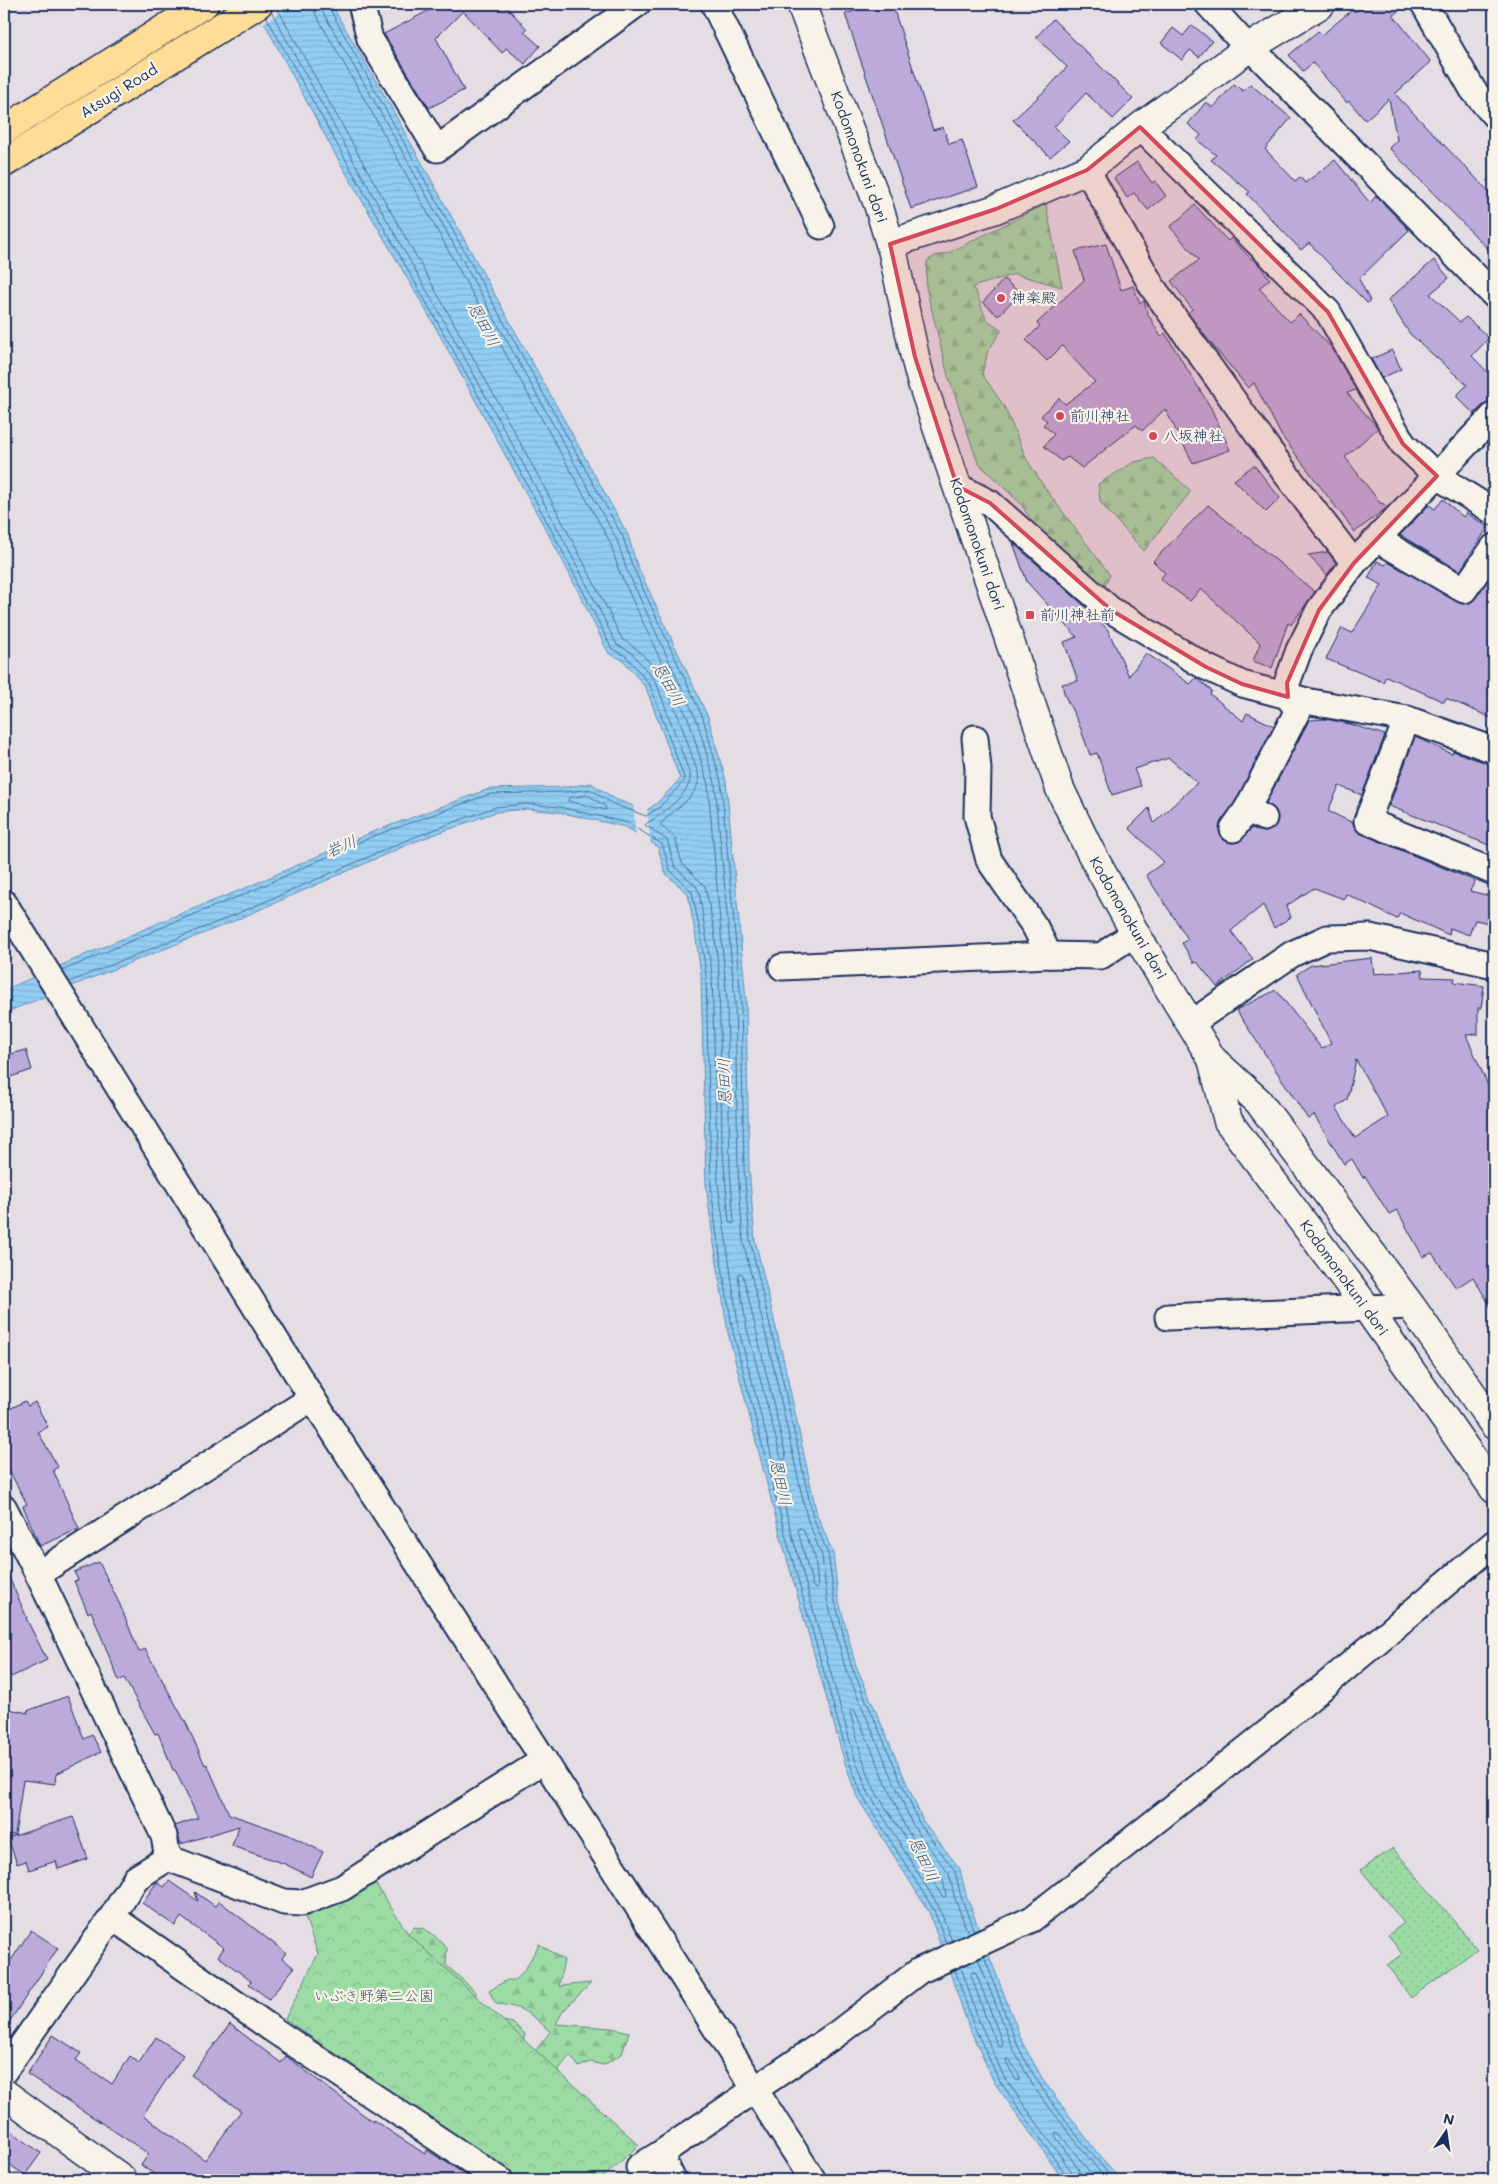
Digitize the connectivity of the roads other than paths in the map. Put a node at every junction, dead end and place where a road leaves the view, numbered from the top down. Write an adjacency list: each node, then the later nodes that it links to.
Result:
1 (204, 4): 13 (highway, Atsugi Road)
2 (258, 4): 14 (highway, Atsugi Road)
3 (361, 4): 4 (street)
4 (637, 4)
5 (714, 4): 16 (street)
6 (801, 4): 17 (main road, Kodomonokuni dori)
7 (1208, 4): 10 (street)
8 (1321, 4): 10 (main road)
9 (1424, 4): 11 (street)
10 (1250, 47): 12 (main road); 18 (street)
11 (1494, 115)
12 (1140, 127): 15 (main road); 20 (street)
13 (4, 130)
14 (4, 163)
15 (1087, 170): 17 (main road); 25 (street)
16 (821, 226)
17 (890, 244): 21 (main road, Kodomonokuni dori)
18 (1494, 295)
19 (1494, 415): 20 (street)
20 (1437, 476): 22 (street); 23 (street)
21 (957, 486): 26 (street); 33 (main road, Kodomonokuni dori)
22 (1494, 512)
23 (1377, 539): 24 (street); 25 (street)
24 (1494, 547)
25 (1354, 563): 26 (street)
26 (1288, 697): 27 (street); 30 (street)
27 (1407, 719): 29 (street); 31 (street)
28 (975, 738): 34 (street)
29 (1494, 750)
30 (1233, 829)
31 (1494, 872)
32 (4, 903): 42 (street)
33 (1135, 933): 34 (street); 37 (main road, Kodomonokuni dori)
34 (1049, 955): 36 (street)
35 (1494, 965): 37 (street)
36 (782, 967)
37 (1190, 1024): 38 (main road, Kodomonokuni dori)
38 (1212, 1059): 39 (main road, Kodomonokuni dori); 40 (main road, Kodomonokuni dori)
39 (1410, 1306): 40 (street); 43 (main road, Kodomonokuni dori)
40 (1366, 1307): 41 (street); 44 (main road, Kodomonokuni dori)
41 (1168, 1317)
42 (312, 1398): 47 (street); 48 (street)
43 (1494, 1425)
44 (1494, 1489)
45 (4, 1508): 47 (street)
46 (1494, 1543): 52 (street)
47 (38, 1574): 49 (street)
48 (544, 1760): 49 (street); 52 (street)
49 (168, 1858): 50 (street)
50 (112, 1917): 51 (street); 57 (street)
51 (4, 2071)
52 (754, 2088): 54 (street); 59 (street)
53 (4, 2093): 56 (main road)
54 (660, 2154): 55 (street); 58 (street)
55 (639, 2167)
56 (123, 2179)
57 (500, 2180)
58 (673, 2180)
59 (813, 2180)

